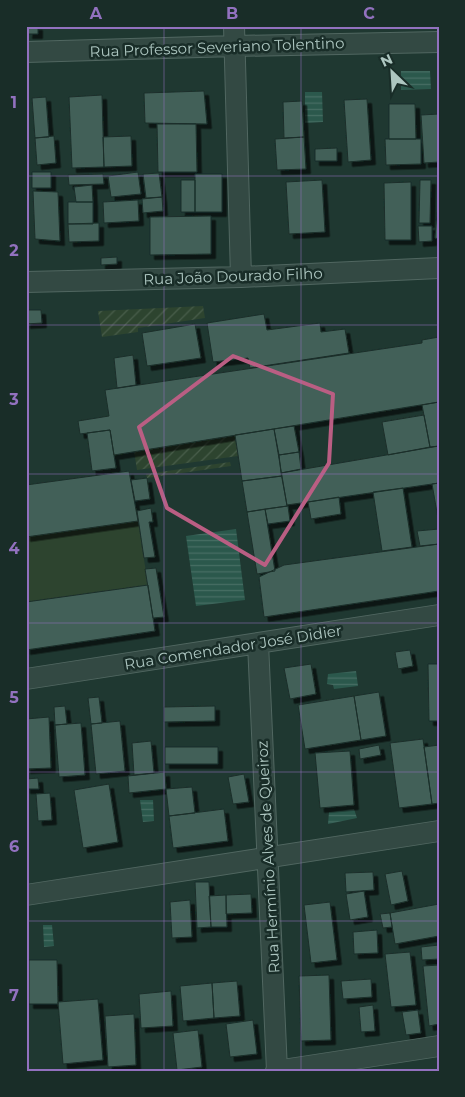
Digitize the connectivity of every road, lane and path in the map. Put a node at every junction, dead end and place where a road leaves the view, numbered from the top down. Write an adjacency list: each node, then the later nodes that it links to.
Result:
1 (235, 36): 2 (street, Rua Professor Severiano Tolentino); 3 (street, Rua Professor Severiano Tolentino); 5 (street)
2 (439, 42)
3 (26, 52)
4 (439, 268): 5 (street, Rua João Dourado Filho)
5 (241, 277): 6 (street, Rua João Dourado Filho)
6 (26, 282)
7 (439, 615): 8 (street, Rua Comendador José Didier)
8 (258, 643): 9 (street, Rua Comendador José Didier); 11 (street, Rua Hermínio Alves de Queiroz)
9 (26, 679)
10 (439, 831): 11 (street)
11 (268, 857): 12 (street); 14 (street, Rua Hermínio Alves de Queiroz)
12 (26, 895)
13 (439, 1046): 14 (street)
14 (277, 1071)

